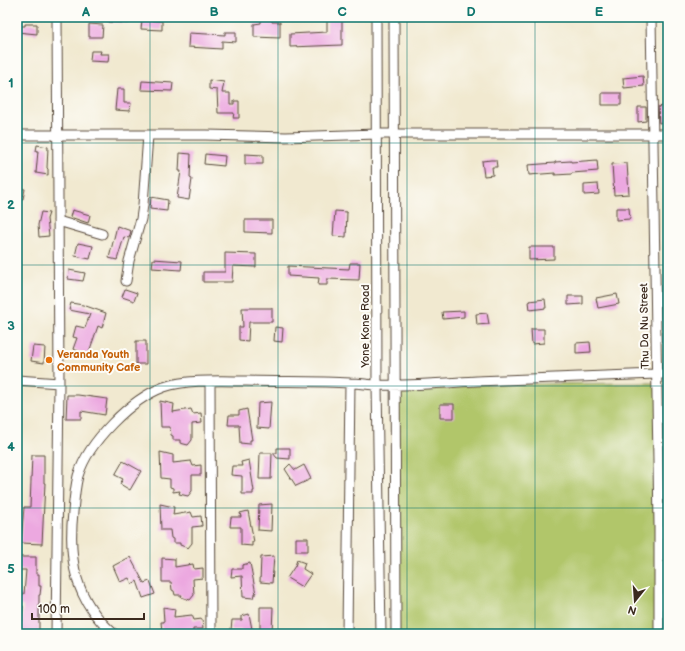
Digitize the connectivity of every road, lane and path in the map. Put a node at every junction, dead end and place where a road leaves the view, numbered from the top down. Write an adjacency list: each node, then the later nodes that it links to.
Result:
1 (57, 17): 10 (street)
2 (376, 17): 5 (street, Yone Kone Road)
3 (394, 17): 6 (street)
4 (651, 17): 7 (street, Thu Da Nu Street)
5 (377, 134): 6 (street); 11 (street); 13 (street, Yone Kone Road)
6 (394, 134): 7 (street); 14 (street)
7 (653, 134): 8 (street); 17 (street, Thu Da Nu Street)
8 (668, 134)
9 (17, 135): 10 (street)
10 (58, 135): 11 (street); 12 (street)
11 (148, 135): 16 (street)
12 (58, 221): 15 (street); 21 (street)
13 (377, 232): 14 (street); 23 (street, Yone Kone Road)
14 (394, 233): 24 (street)
15 (102, 234)
16 (126, 281)
17 (656, 374): 18 (street); 24 (street); 31 (street, Thu Da Nu Street)
18 (668, 374)
19 (17, 380): 21 (street)
20 (210, 381): 22 (street); 26 (street); 27 (street)
21 (59, 383): 25 (street)
22 (350, 383): 23 (street); 28 (street)
23 (377, 385): 24 (street); 29 (street, Yone Kone Road)
24 (394, 385): 30 (street)
25 (56, 634)
26 (114, 634)
27 (211, 634)
28 (347, 634)
29 (381, 634)
30 (396, 634)
31 (659, 634)

